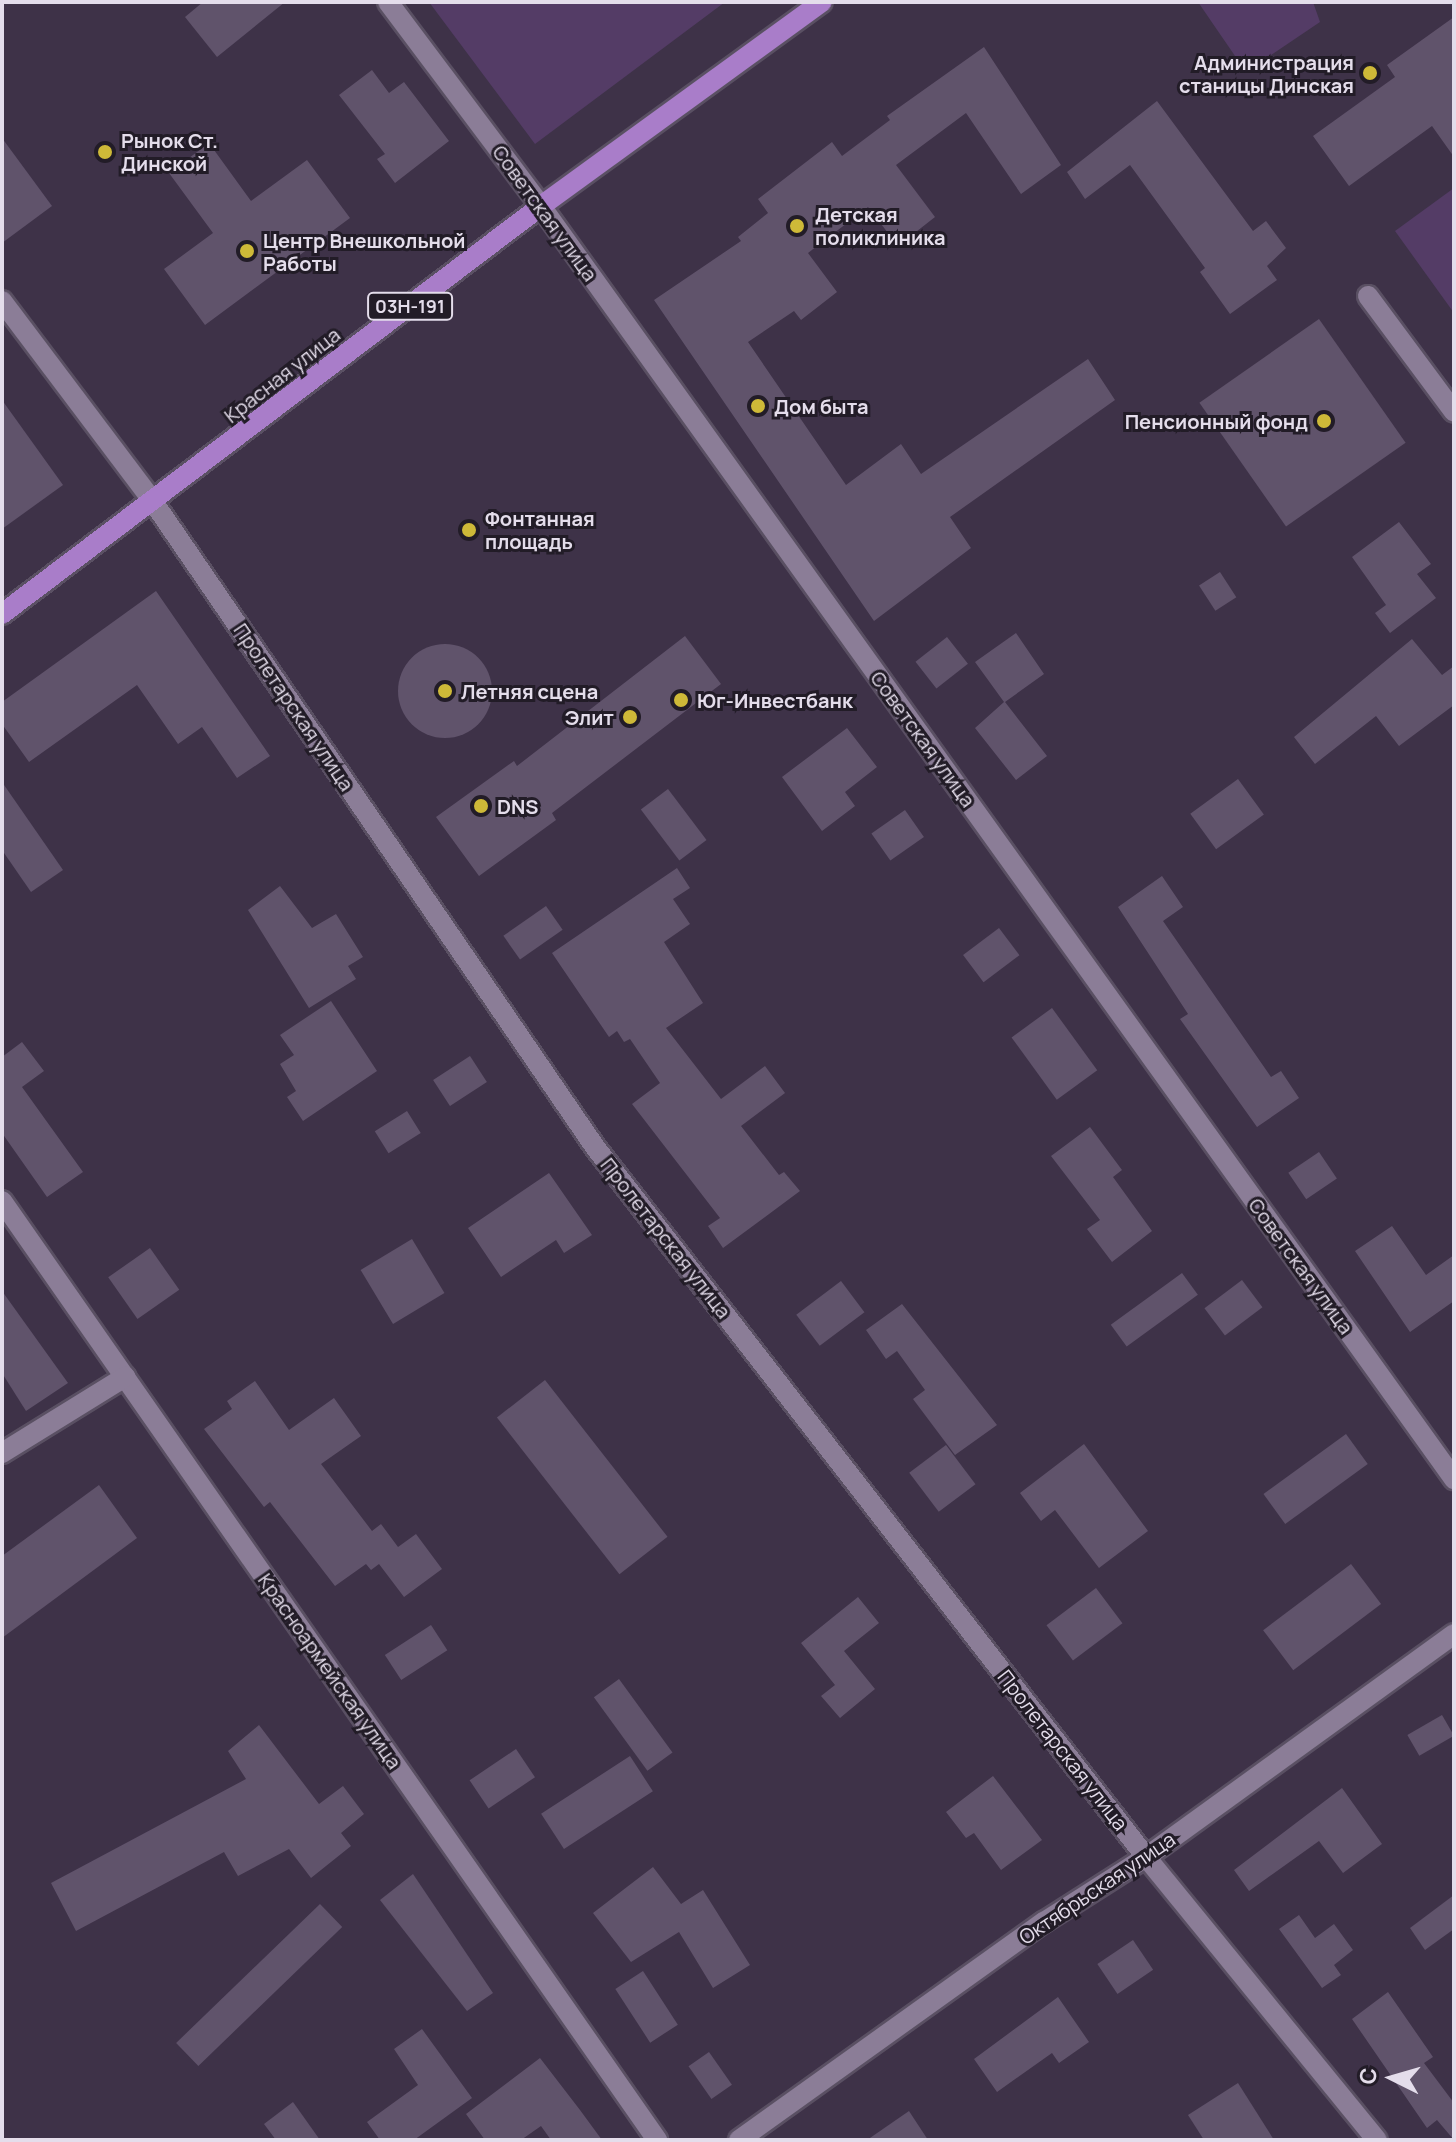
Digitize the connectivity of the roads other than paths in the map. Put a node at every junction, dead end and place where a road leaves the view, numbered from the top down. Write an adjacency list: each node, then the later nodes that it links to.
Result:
1 (388, 2): 3 (street, Советская улица)
2 (822, 2): 3 (main road, Красная улица / 03Н-191)
3 (541, 206): 7 (main road, Красная улица / 03Н-191); 12 (street, Советская улица)
4 (1368, 296): 6 (street)
5 (2, 301): 7 (street, Пролетарская улица)
6 (1454, 412)
7 (154, 503): 8 (main road, Красная улица / 03Н-191); 14 (street, Пролетарская улица)
8 (2, 614)
9 (2, 1201): 10 (street, Красноармейская улица)
10 (125, 1377): 11 (street); 15 (street, Красноармейская улица)
11 (2, 1453)
12 (1454, 1479)
13 (1454, 1634): 14 (street, Октябрьская улица)
14 (1146, 1857): 16 (street, Октябрьская улица); 17 (street, Пролетарская улица)
15 (657, 2140)
16 (739, 2140)
17 (1377, 2140)

